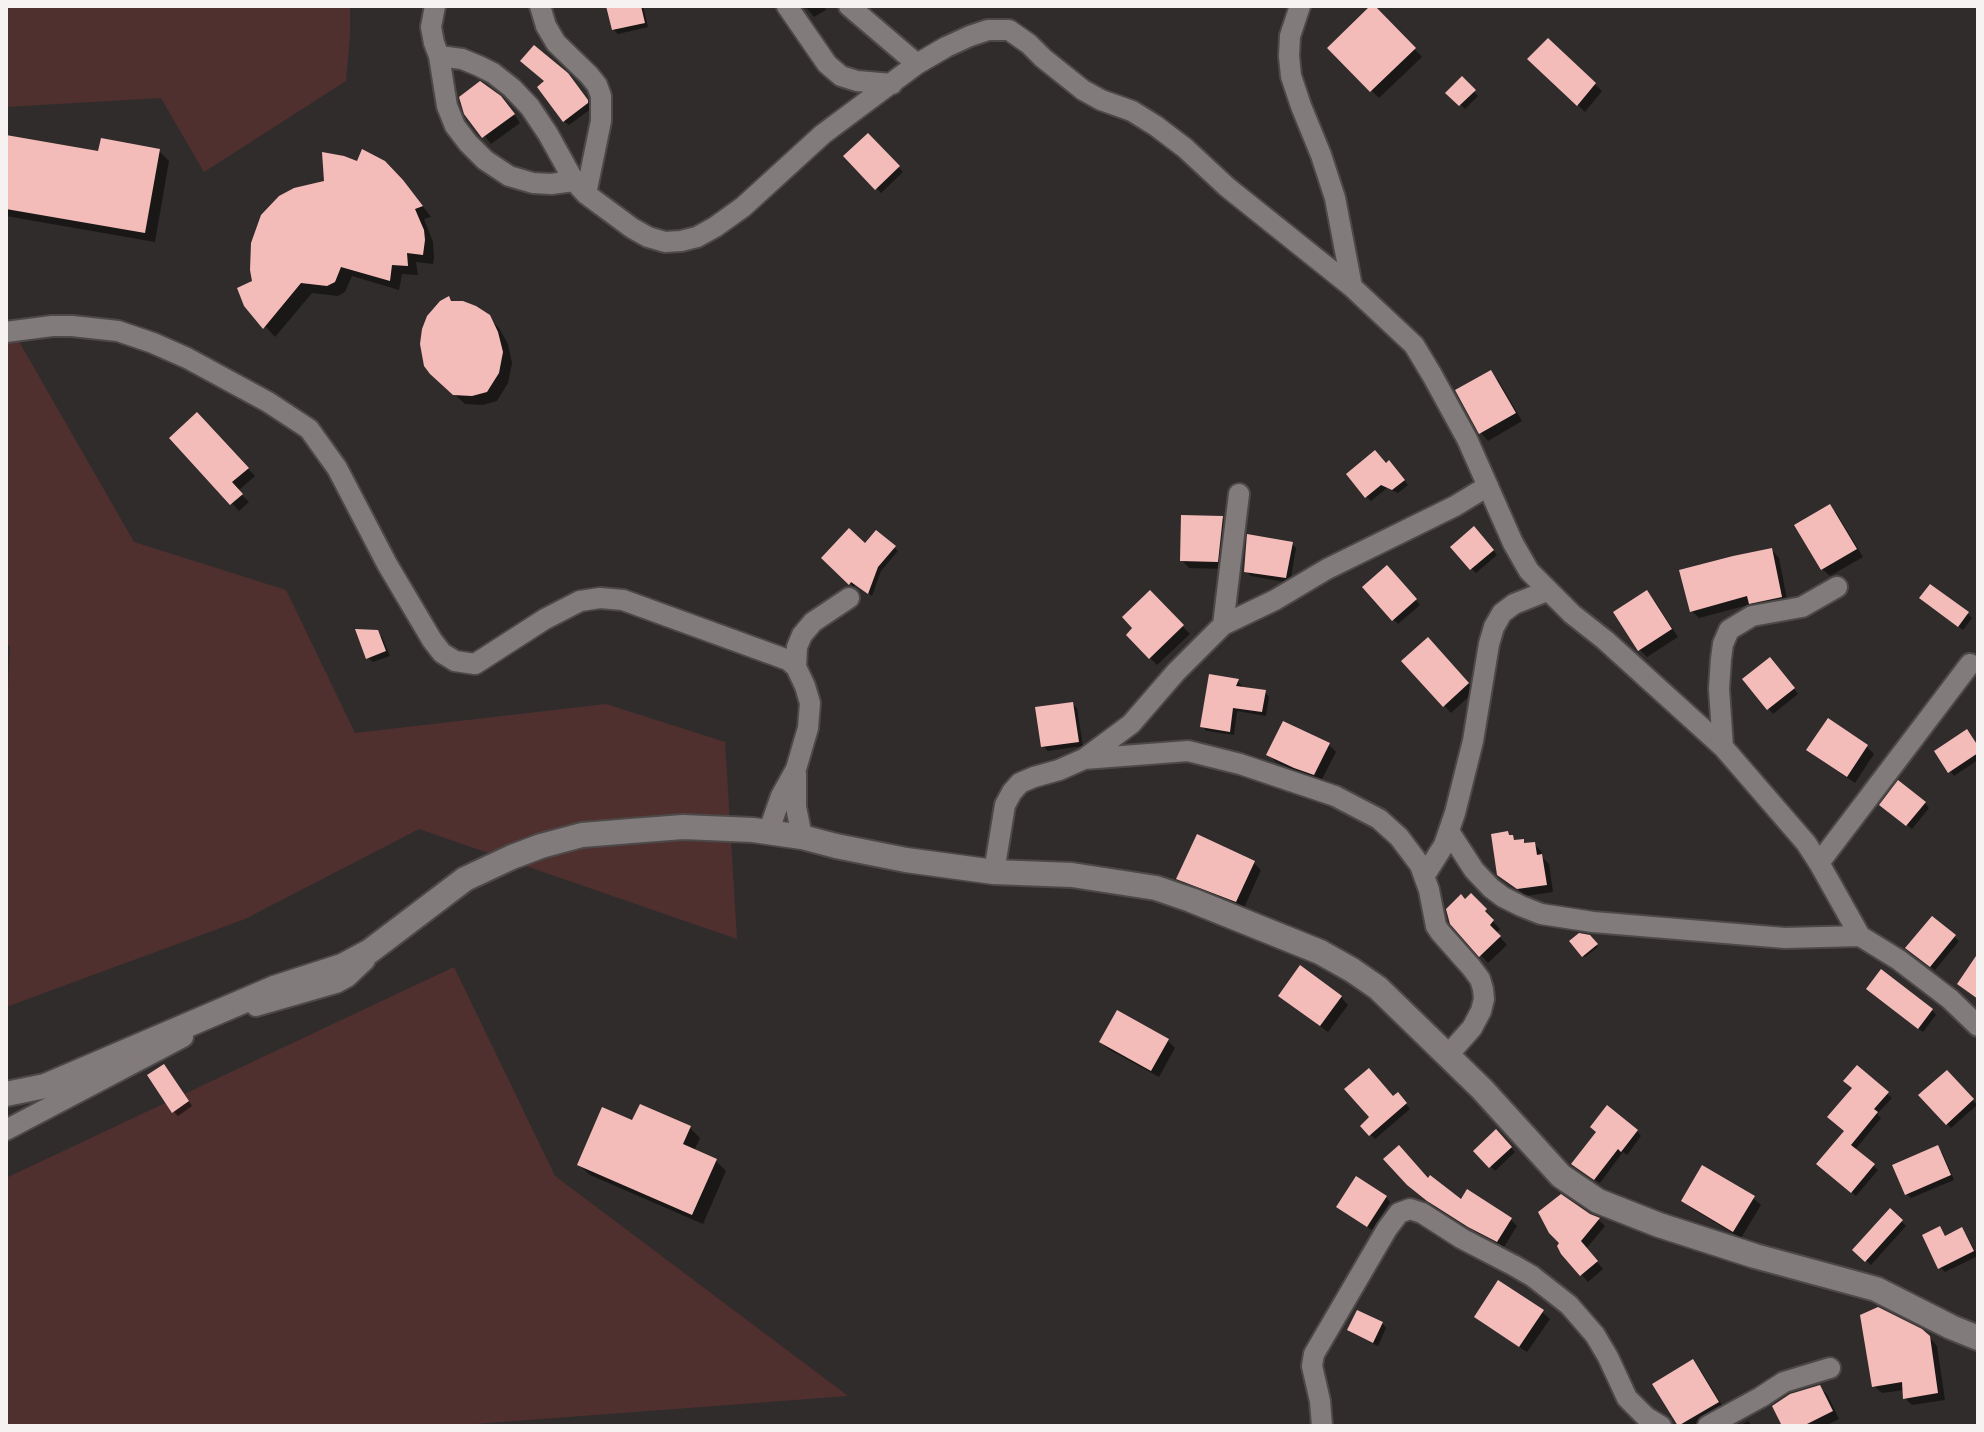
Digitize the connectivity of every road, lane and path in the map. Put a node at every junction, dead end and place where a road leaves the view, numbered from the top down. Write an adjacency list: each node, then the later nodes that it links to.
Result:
1 (435, 6): 6 (street)
2 (540, 6): 9 (street)
3 (787, 6): 8 (street)
4 (849, 6): 7 (street)
5 (1300, 6): 10 (street)
6 (439, 56): 9 (street); 9 (street)
7 (917, 64): 8 (street); 10 (street)
8 (892, 84): 9 (street)
9 (580, 188)
10 (1352, 287): 12 (street)
11 (6, 332): 19 (street)
12 (1488, 486): 15 (street); 17 (street)
13 (1239, 494): 17 (street)
14 (1837, 587): 20 (street)
15 (1547, 591): 20 (street); 24 (street)
16 (849, 598): 19 (street)
17 (1223, 625): 21 (street)
18 (1970, 664): 26 (street)
19 (796, 667): 22 (street)
20 (1723, 747): 26 (street)
21 (1084, 759): 27 (street); 28 (street)
22 (796, 769): 23 (street); 25 (street)
23 (768, 833): 25 (street); 30 (street)
24 (1450, 833): 28 (street); 29 (street)
25 (802, 837): 27 (street)
26 (1819, 863): 29 (street)
27 (994, 872): 32 (street)
28 (1425, 875): 32 (street)
29 (1860, 936): 31 (street)
30 (370, 951): 33 (street); 34 (street)
31 (1978, 1026)
32 (1447, 1056): 35 (street)
33 (6, 1094)
34 (6, 1130)
35 (1978, 1338)
36 (1830, 1368): 39 (street)
37 (1322, 1426): 38 (street)
38 (1661, 1426)
39 (1708, 1426)

